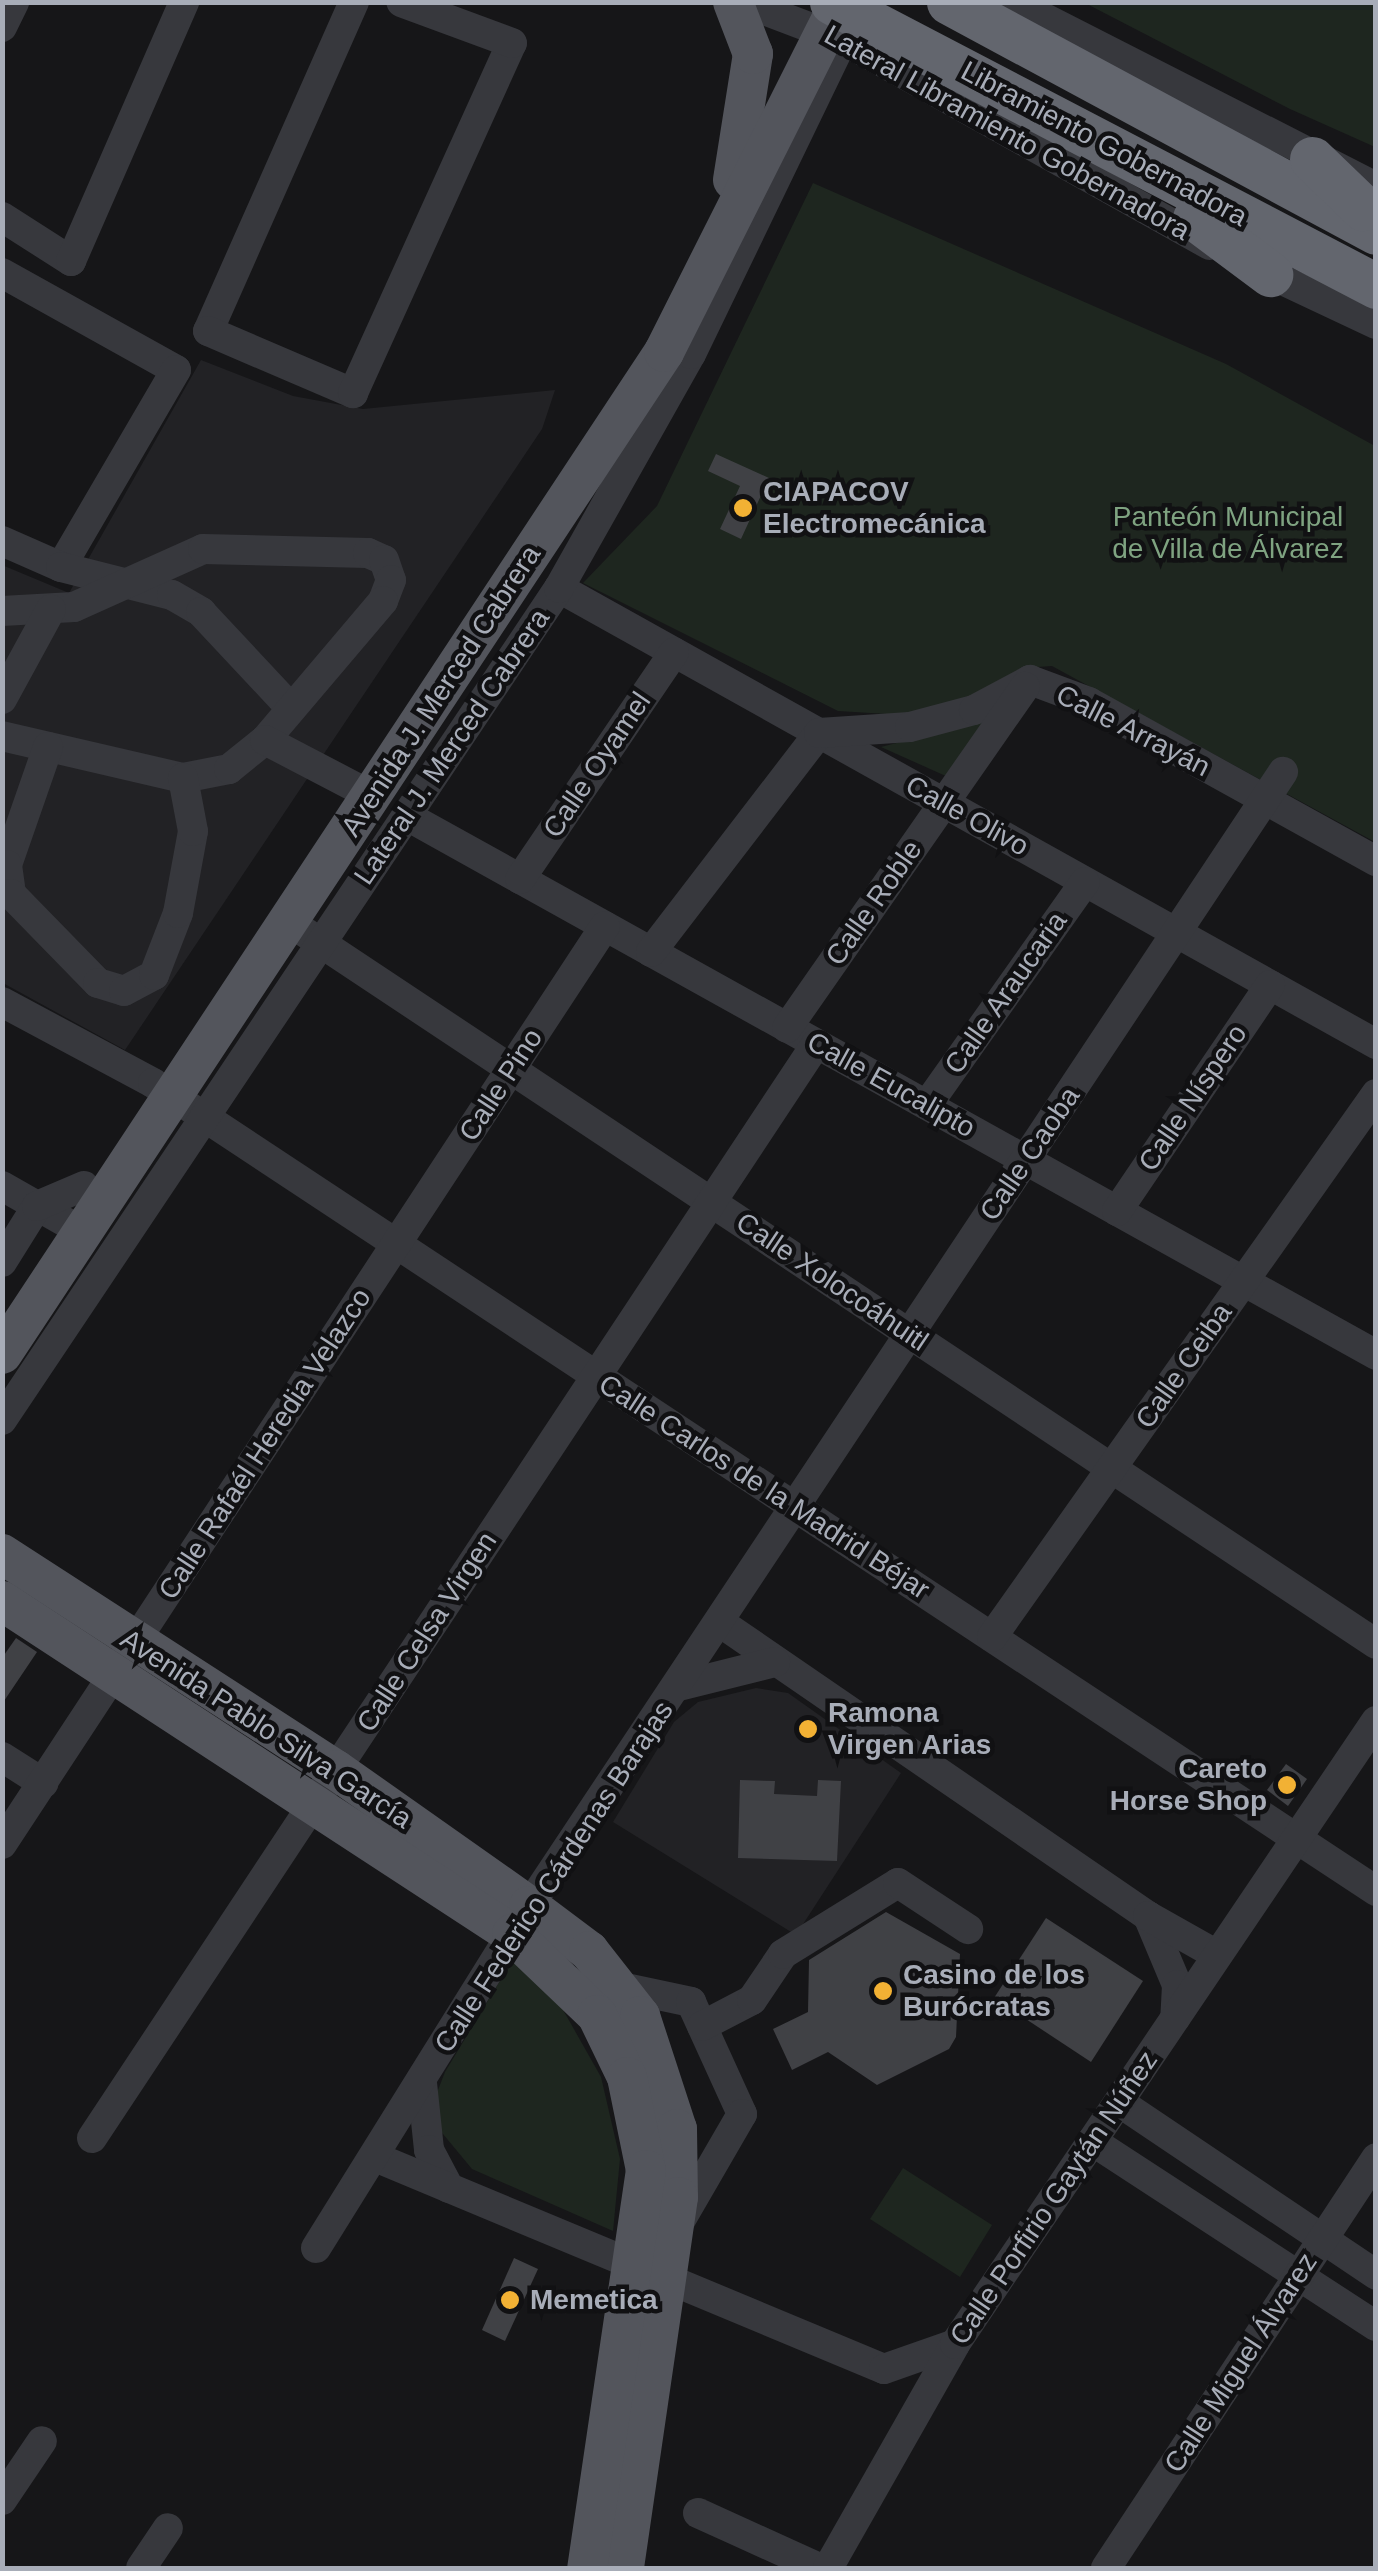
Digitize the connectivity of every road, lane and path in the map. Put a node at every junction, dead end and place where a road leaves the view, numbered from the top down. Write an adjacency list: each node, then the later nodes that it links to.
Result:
1 (14, 2): 10 (street)
2 (184, 2): 16 (street)
3 (354, 2): 4 (street)
4 (402, 2)
5 (733, 2): 14 (main road)
6 (743, 2): 9 (street, Lateral Libramiento Gobernadora)
7 (949, 2): 18 (highway, Libramiento Gobernadora)
8 (1013, 2): 13 (street)
9 (828, 15): 11 (street, Lateral J. Merced Cabrera); 12 (highway, Libramiento Gobernadora); 14 (main road, Avenida J. Merced Cabrera); 21 (street, Lateral Libramiento Gobernadora)
10 (2, 27)
11 (808, 113): 14 (street); 19 (street, Lateral J. Merced Cabrera)
12 (1051, 117): 21 (highway); 22 (highway, Libramiento Gobernadora)
13 (1312, 159): 15 (street); 17 (highway)
14 (754, 167): 19 (street); 40 (main road, Avenida J. Merced Cabrera); 48 (main road, Avenida J. Merced Cabrera)
15 (1376, 187)
16 (2, 217)
17 (1376, 219)
18 (1376, 232)
19 (749, 239): 27 (street, Lateral J. Merced Cabrera)
20 (2, 273): 25 (street)
21 (1270, 274): 23 (street, Lateral Libramiento Gobernadora)
22 (1376, 286)
23 (1376, 324)
24 (2, 541): 25 (street)
25 (61, 567): 26 (street)
26 (130, 581): 28 (street); 33 (street); 33 (street)
27 (559, 588): 30 (street, Calle Olivo); 43 (street, Lateral J. Merced Cabrera)
28 (51, 609): 29 (street); 32 (street)
29 (2, 611)
30 (674, 652): 34 (street, Calle Olivo); 45 (street, Calle Oyamel)
31 (1030, 680): 34 (street, Calle Arrayán); 41 (street, Calle Arrayán); 42 (street, Calle Roble)
32 (2, 699)
33 (290, 707): 36 (street)
34 (820, 734): 42 (street, Calle Olivo); 50 (street)
35 (2, 736): 37 (street)
36 (265, 740): 39 (street); 40 (street)
37 (48, 746): 39 (street); 39 (street)
38 (1283, 772): 41 (street, Calle Caoba)
39 (183, 778)
40 (355, 787): 58 (main road, Avenida J. Merced Cabrera)
41 (1266, 801): 44 (street, Calle Arrayán); 49 (street, Calle Caoba)
42 (944, 802): 46 (street, Calle Olivo); 53 (street, Calle Roble)
43 (406, 816): 45 (street, Calle Eucalipto); 48 (street, Lateral J. Merced Cabrera)
44 (1376, 861)
45 (520, 879): 47 (street, Calle Eucalipto)
46 (1085, 882): 49 (street, Calle Olivo); 59 (street, Calle Araucaria)
47 (605, 926): 50 (street, Calle Eucalipto); 56 (street, Calle Pino)
48 (304, 932): 56 (street, Calle Xolocoáhuitl); 58 (main road, Avenida J. Merced Cabrera)
49 (1179, 934): 51 (street, Calle Olivo); 60 (street, Calle Caoba)
50 (652, 952): 53 (street, Calle Eucalipto)
51 (1270, 985): 55 (street, Calle Olivo); 63 (street, Calle Níspero)
52 (2, 1002): 58 (street, Calle Carlos de la Madrid Béjar)
53 (788, 1028): 54 (street, Calle Eucalipto)
54 (816, 1044): 59 (street, Calle Eucalipto); 62 (street)
55 (1376, 1044)
56 (511, 1069): 62 (street, Calle Xolocoáhuitl); 65 (street, Calle Pino)
57 (1376, 1094): 67 (street, Calle Ceiba)
58 (176, 1099): 64 (main road, Avenida J. Merced Cabrera); 64 (main road, Avenida J. Merced Cabrera); 65 (street, Calle Carlos de la Madrid Béjar); 73 (street)
59 (927, 1105): 60 (street, Calle Eucalipto)
60 (1024, 1160): 63 (street, Calle Eucalipto); 69 (street, Calle Caoba)
61 (2, 1186): 64 (street)
62 (711, 1202): 69 (street, Calle Xolocoáhuitl); 72 (street)
63 (1117, 1211): 67 (street, Calle Eucalipto)
64 (60, 1219): 66 (street); 68 (main road, Avenida J. Merced Cabrera); 70 (main road, Avenida J. Merced Cabrera)
65 (396, 1244): 72 (street, Calle Carlos de la Madrid Béjar); 81 (street, Calle Rafaél Heredia Velazco)
66 (2, 1262)
67 (1243, 1281): 71 (street, Calle Eucalipto); 74 (street, Calle Ceiba)
68 (2, 1308)
69 (912, 1335): 74 (street, Calle Xolocoáhuitl); 75 (street, Calle Caoba)
70 (2, 1354)
71 (1376, 1355)
72 (596, 1376): 75 (street, Calle Carlos de la Madrid Béjar); 86 (street, Calle Celsa Virgen)
73 (2, 1420)
74 (1112, 1468): 79 (street, Calle Ceiba); 80 (street, Calle Xolocoáhuitl)
75 (798, 1509): 78 (street, Calle Federico Cárdenas Barajas); 79 (street, Calle Carlos de la Madrid Béjar)
76 (2, 1554): 81 (main road, Avenida Pablo Silva García)
77 (2, 1602): 81 (main road, Avenida Pablo Silva García)
78 (721, 1622): 82 (street); 83 (street, Calle Federico Cárdenas Barajas)
79 (992, 1637): 89 (street, Calle Carlos de la Madrid Béjar)
80 (1376, 1644)
81 (124, 1659): 86 (main road, Avenida Pablo Silva García); 87 (street, Calle Rafaél Heredia Velazco); 88 (main road, Avenida Pablo Silva García)
82 (775, 1662): 83 (street); 92 (street)
83 (678, 1686): 93 (street, Calle Federico Cárdenas Barajas)
84 (1376, 1722): 89 (street, Calle Porfirio Gaytán Núñez)
85 (2, 1757): 87 (street)
86 (336, 1770): 88 (street, Calle Celsa Virgen); 93 (main road, Avenida Pablo Silva García)
87 (42, 1784): 90 (street, Calle Rafaél Heredia Velazco)
88 (313, 1804): 93 (main road, Avenida Pablo Silva García); 101 (street, Calle Celsa Virgen)
89 (1297, 1838): 91 (street, Calle Carlos de la Madrid Béjar); 95 (street, Calle Porfirio Gaytán Núñez)
90 (2, 1844)
91 (1376, 1890)
92 (1148, 1916): 95 (street); 97 (street)
93 (520, 1920): 96 (main road); 99 (street, Calle Federico Cárdenas Barajas); 109 (main road)
94 (968, 1929): 98 (street)
95 (1218, 1956): 97 (street, Calle Porfirio Gaytán Núñez)
96 (616, 1986): 98 (street); 106 (main road)
97 (1175, 2018): 100 (street, Calle Porfirio Gaytán Núñez)
98 (702, 2026): 106 (street)
99 (422, 2083): 103 (street, Calle Federico Cárdenas Barajas); 105 (street)
100 (1119, 2102): 102 (street, Calle Porfirio Gaytán Núñez); 107 (street)
101 (92, 2138)
102 (1092, 2141): 111 (street); 113 (street, Calle Porfirio Gaytán Núñez)
103 (374, 2157): 105 (street); 108 (street, Calle Federico Cárdenas Barajas)
104 (1376, 2158): 107 (street, Calle Miguel Álvarez)
105 (449, 2188): 109 (street)
106 (676, 2229): 109 (main road)
107 (1322, 2239): 110 (street); 111 (street, Calle Miguel Álvarez)
108 (316, 2248)
109 (652, 2274): 114 (street); 121 (main road); 122 (main road)
110 (1376, 2275)
111 (1299, 2276): 112 (street); 125 (street, Calle Miguel Álvarez)
112 (1376, 2326)
113 (955, 2344): 114 (street); 115 (street, Calle Porfirio Gaytán Núñez)
114 (884, 2369): 115 (street)
115 (914, 2416): 124 (street, Calle Porfirio Gaytán Núñez)
116 (42, 2441): 117 (street)
117 (2, 2500)
118 (698, 2513): 123 (street)
119 (168, 2528): 120 (street)
120 (142, 2568)
121 (586, 2568)
122 (624, 2568)
123 (819, 2568)
124 (828, 2568)
125 (1106, 2568)

